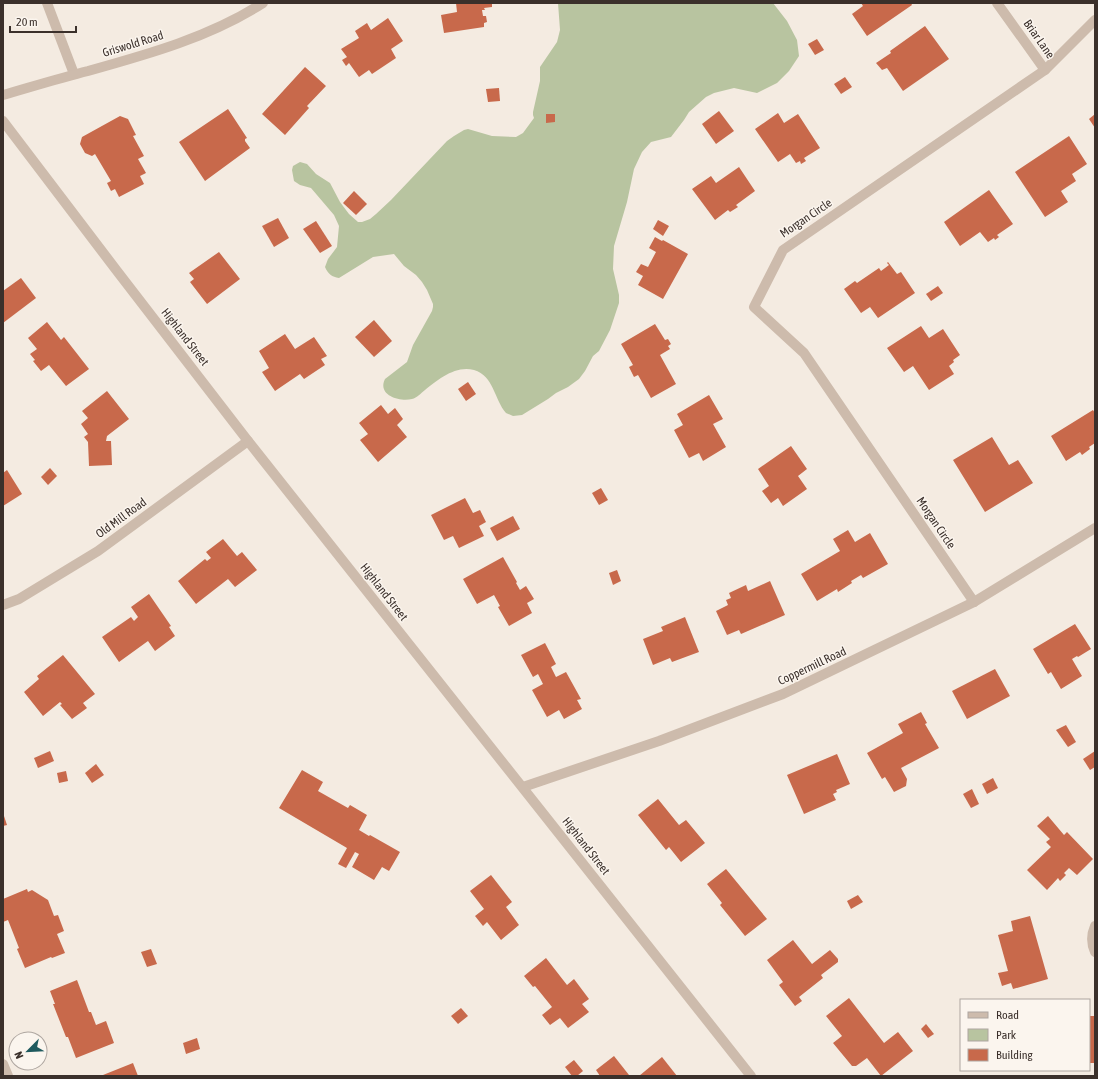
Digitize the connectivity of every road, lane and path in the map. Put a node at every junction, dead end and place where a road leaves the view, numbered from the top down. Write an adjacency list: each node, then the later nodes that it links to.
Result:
1 (47, 3): 6 (street)
2 (263, 3): 6 (street, Griswold Road)
3 (997, 3): 5 (street, Briar Lane)
4 (1095, 20): 5 (street, Morgan Circle)
5 (1045, 70): 11 (street, Morgan Circle)
6 (74, 74): 7 (street, Griswold Road)
7 (3, 95)
8 (3, 121): 9 (street, Highland Street)
9 (248, 441): 12 (street, Old Mill Road); 13 (street, Highland Street)
10 (1095, 528): 11 (street, Coppermill Road)
11 (974, 602): 13 (street, Coppermill Road)
12 (3, 605)
13 (522, 787): 17 (street, Highland Street)
14 (1095, 926): 15 (street)
15 (1095, 952)
16 (3, 1064): 18 (street)
17 (746, 1074)
18 (8, 1076)

